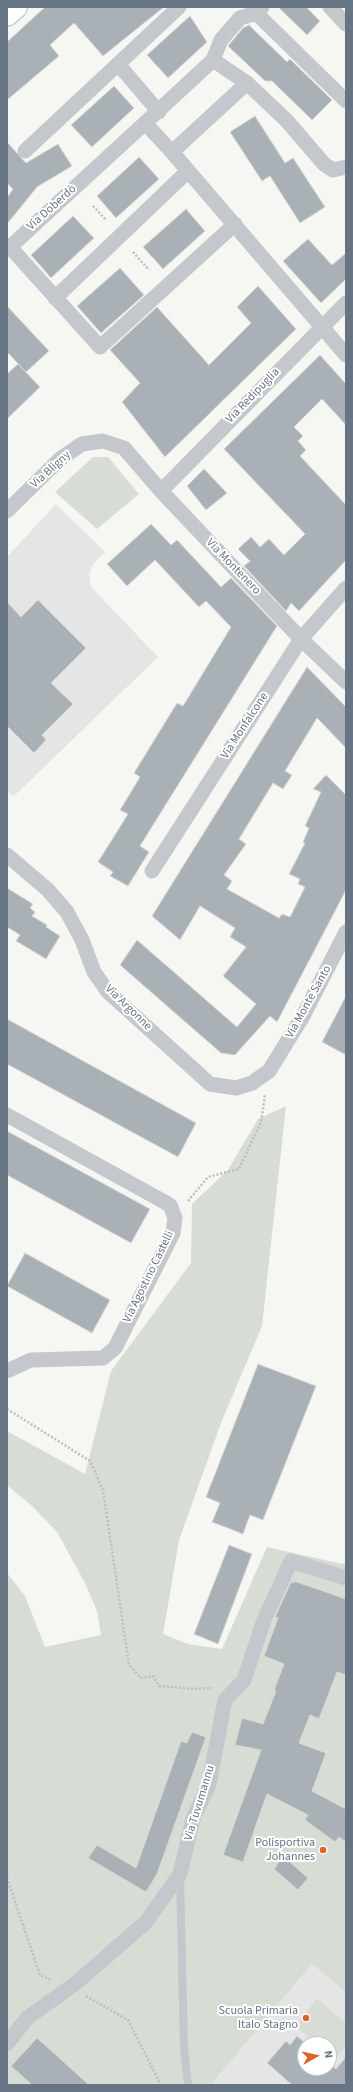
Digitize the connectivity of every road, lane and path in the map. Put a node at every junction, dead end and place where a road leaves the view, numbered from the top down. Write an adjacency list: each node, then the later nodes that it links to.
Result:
1 (16, 7): 5 (street)
2 (179, 7): 8 (street)
3 (330, 7): 6 (street)
4 (259, 10): 7 (street, Via Doberdò); 10 (street, Via Doberdò)
5 (7, 15)
6 (346, 24)
7 (213, 60): 9 (street); 11 (street, Via Doberdò)
8 (118, 64): 11 (street); 13 (street)
9 (247, 83): 14 (street); 15 (street)
10 (346, 101)
11 (159, 112): 12 (street, Via Doberdò)
12 (145, 123): 14 (street); 22 (street, Via Doberdò)
13 (25, 151)
14 (172, 152): 16 (street)
15 (346, 167)
16 (188, 171): 19 (street); 22 (street)
17 (93, 206): 18 (path)
18 (106, 220)
19 (235, 224): 22 (street, Via Doberdò); 24 (street)
20 (133, 252): 21 (path)
21 (149, 270)
22 (55, 298)
23 (346, 302): 24 (street, Via Redipuglia)
24 (321, 326): 25 (street); 27 (street, Via Redipuglia)
25 (346, 355)
26 (124, 448): 27 (street, Via Montenero); 28 (street, Via Bligny)
27 (161, 491): 30 (street, Via Montenero)
28 (7, 511)
29 (346, 588): 30 (street, Via Monfalcone)
30 (301, 639): 31 (street, Via Montenero); 33 (street, Via Monfalcone)
31 (346, 682)
32 (7, 855): 35 (street, Via Argonne)
33 (152, 871)
34 (346, 932): 35 (street, Via Monte Santo)
35 (269, 1071)
36 (7, 1115): 38 (street, Via Agostino Castelli)
37 (261, 1122): 38 (path)
38 (175, 1218): 39 (street, Via Agostino Castelli)
39 (7, 1371)
40 (7, 1410): 42 (path)
41 (346, 1578): 43 (street, Via Tuvumannu)
42 (216, 1688)
43 (180, 1874): 45 (street, Via Tuvumannu); 48 (lane)
44 (7, 1878): 45 (path)
45 (70, 1987): 46 (street, Via Tuvumannu); 47 (path)
46 (7, 2044)
47 (161, 2085)
48 (188, 2085)

